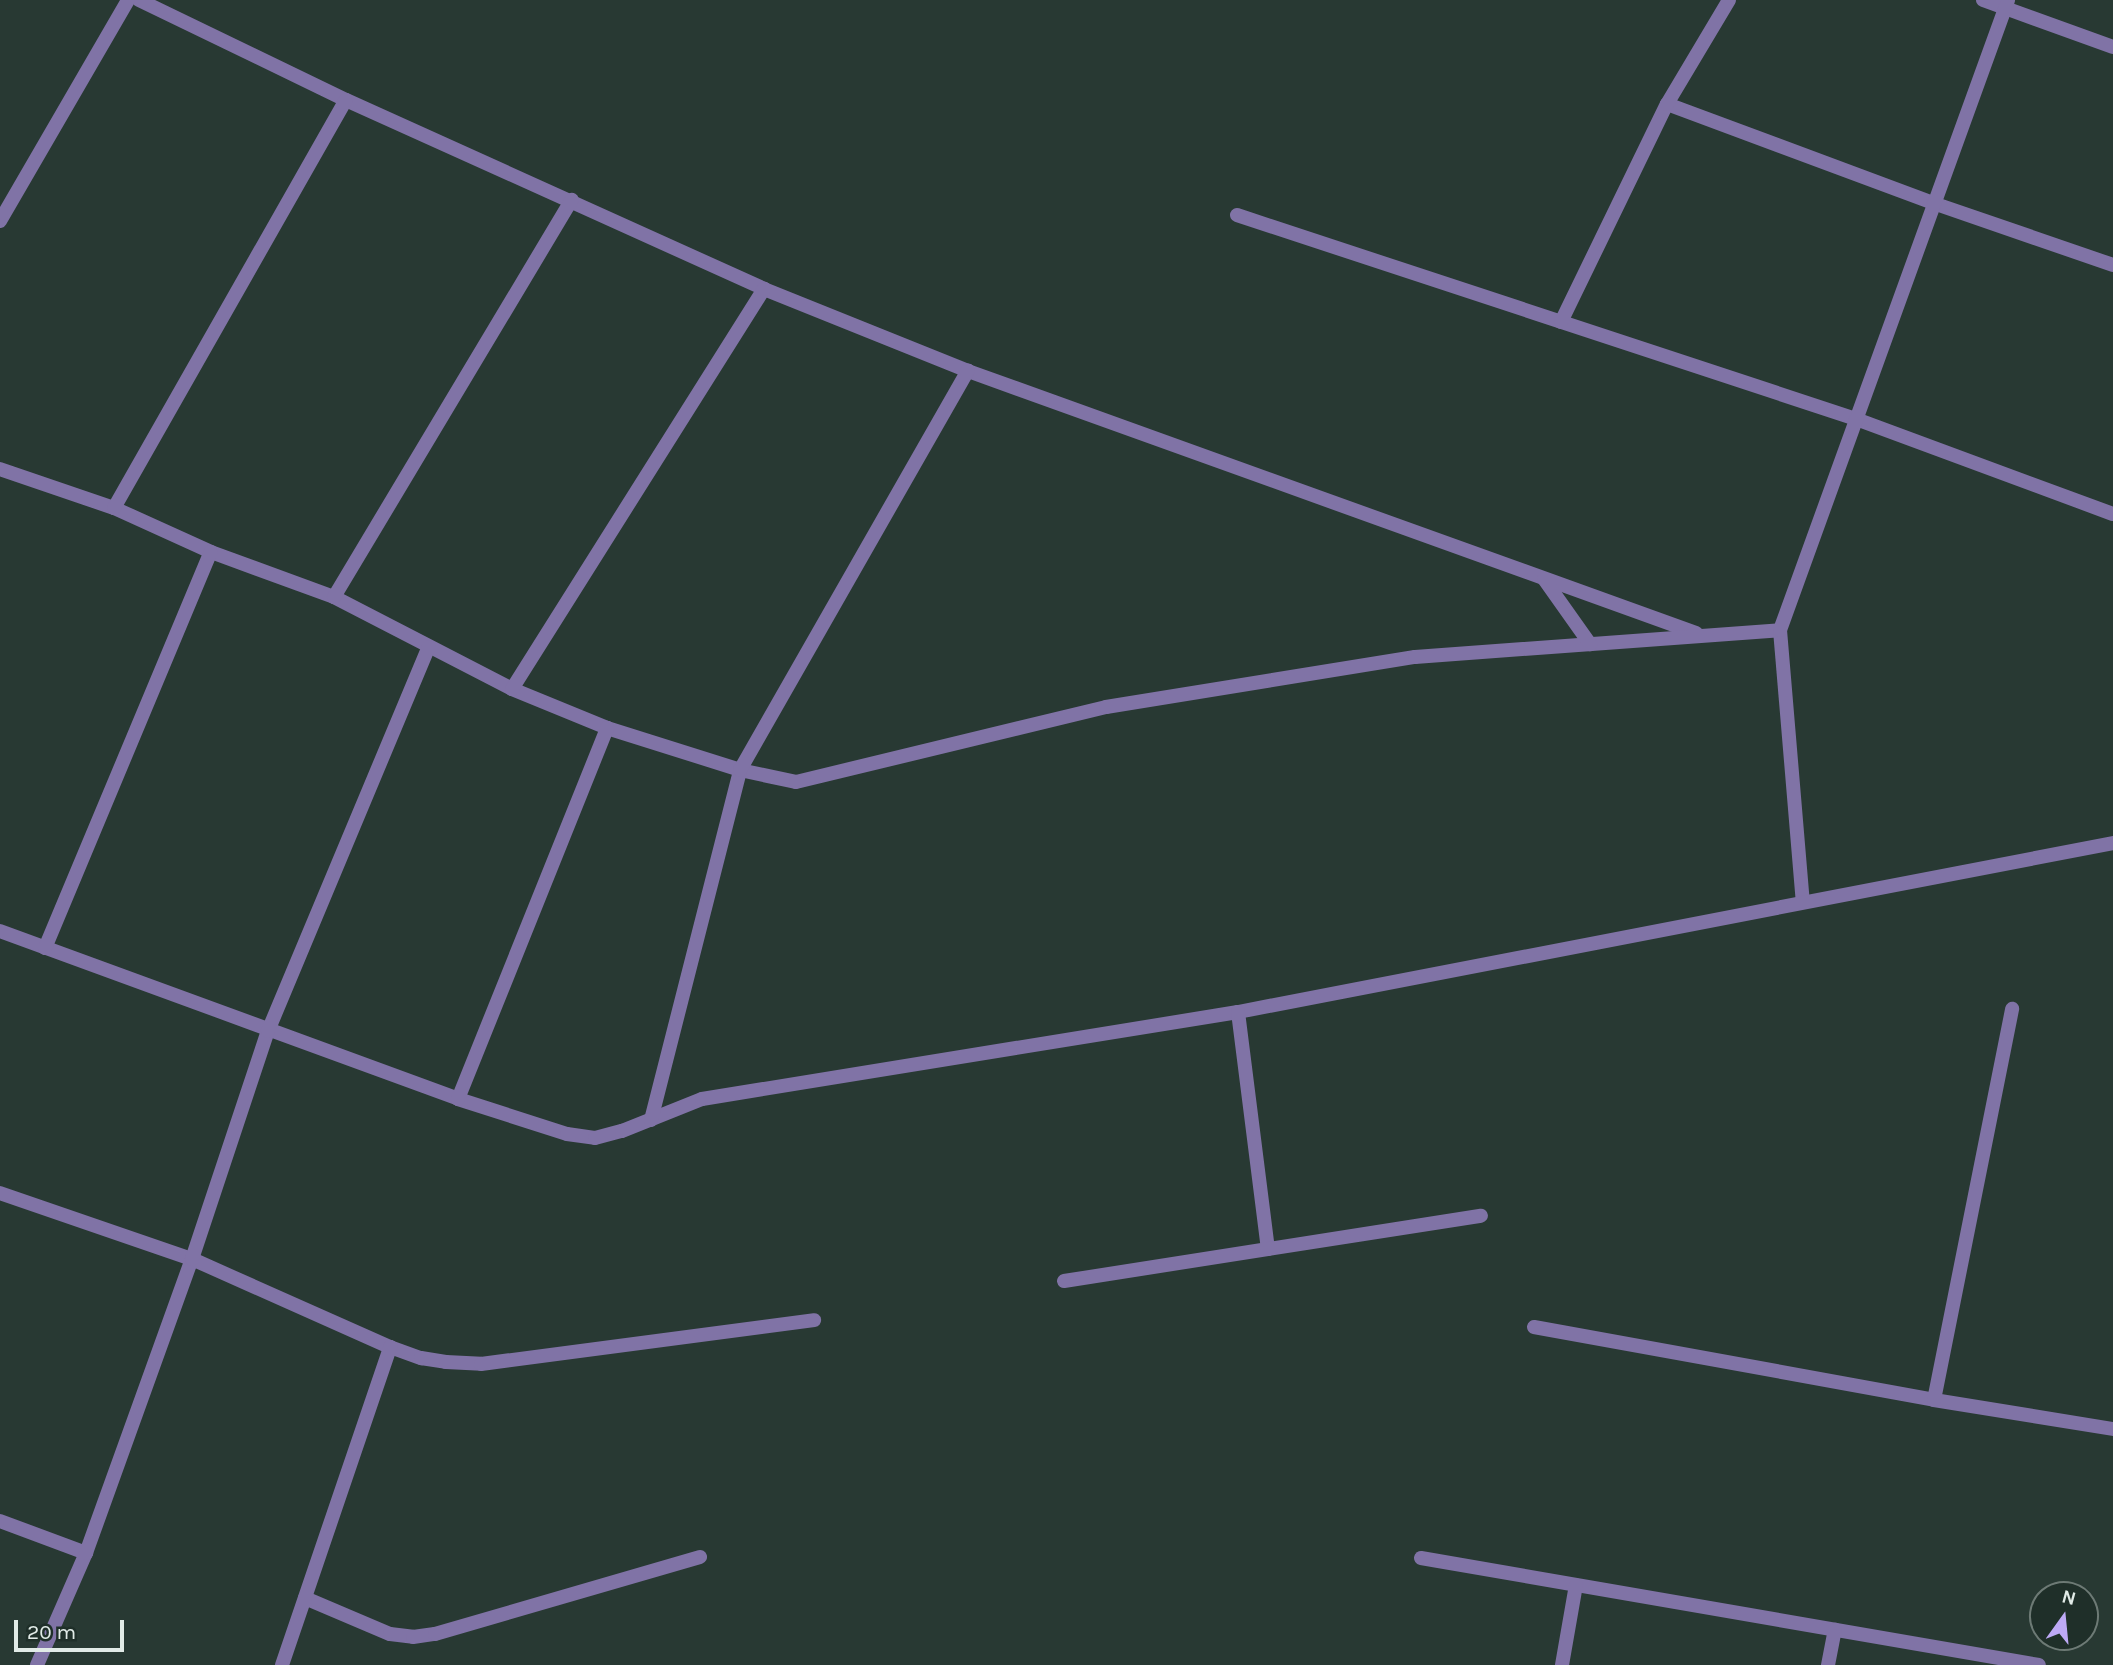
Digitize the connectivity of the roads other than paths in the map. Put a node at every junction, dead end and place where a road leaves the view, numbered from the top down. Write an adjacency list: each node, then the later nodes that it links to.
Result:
1 (128, 0): 12 (street)
2 (139, 0): 7 (street)
3 (1729, 0): 8 (street)
4 (1983, 0): 5 (street)
5 (2006, 4): 6 (street); 10 (street)
6 (2113, 47)
7 (346, 100): 9 (street); 19 (street)
8 (1667, 104): 10 (street); 15 (street)
9 (572, 200): 14 (street); 23 (street)
10 (1933, 203): 13 (street); 17 (street)
11 (1237, 215): 15 (street)
12 (0, 222)
13 (2113, 265)
14 (764, 289): 16 (street); 28 (street)
15 (1561, 322): 17 (street)
16 (968, 371): 22 (street); 30 (street)
17 (1856, 419): 20 (street); 24 (street)
18 (0, 469): 19 (street)
19 (114, 508): 21 (street)
20 (2113, 514)
21 (211, 552): 23 (street); 34 (street)
22 (1544, 579): 25 (street); 26 (street)
23 (334, 597): 27 (street)
24 (1780, 630): 25 (street); 32 (street)
25 (1703, 636): 26 (street)
26 (1590, 644): 30 (street)
27 (429, 647): 28 (street); 37 (street)
28 (512, 689): 29 (street)
29 (607, 728): 30 (street); 38 (street)
30 (740, 770): 39 (street)
31 (2113, 843): 32 (street)
32 (1803, 902): 36 (street)
33 (0, 931): 34 (street)
34 (45, 948): 37 (street)
35 (2012, 1009): 48 (street)
36 (1238, 1013): 39 (street); 42 (street)
37 (268, 1031): 38 (street); 43 (street)
38 (458, 1100): 39 (street)
39 (651, 1120)
40 (0, 1193): 43 (street)
41 (1481, 1216): 42 (street)
42 (1268, 1249): 44 (street)
43 (192, 1259): 47 (street); 51 (street)
44 (1064, 1281)
45 (814, 1320): 47 (street)
46 (1534, 1327): 48 (street)
47 (390, 1347): 55 (street)
48 (1934, 1400): 49 (street)
49 (2113, 1429)
50 (0, 1521): 51 (street)
51 (86, 1553): 57 (street)
52 (700, 1557): 55 (street)
53 (1421, 1558): 54 (street)
54 (1576, 1585): 56 (street); 59 (street)
55 (305, 1598): 58 (street)
56 (1835, 1630): 60 (street); 61 (street)
57 (37, 1665)
58 (282, 1665)
59 (1562, 1665)
60 (1828, 1665)
61 (2039, 1665)

